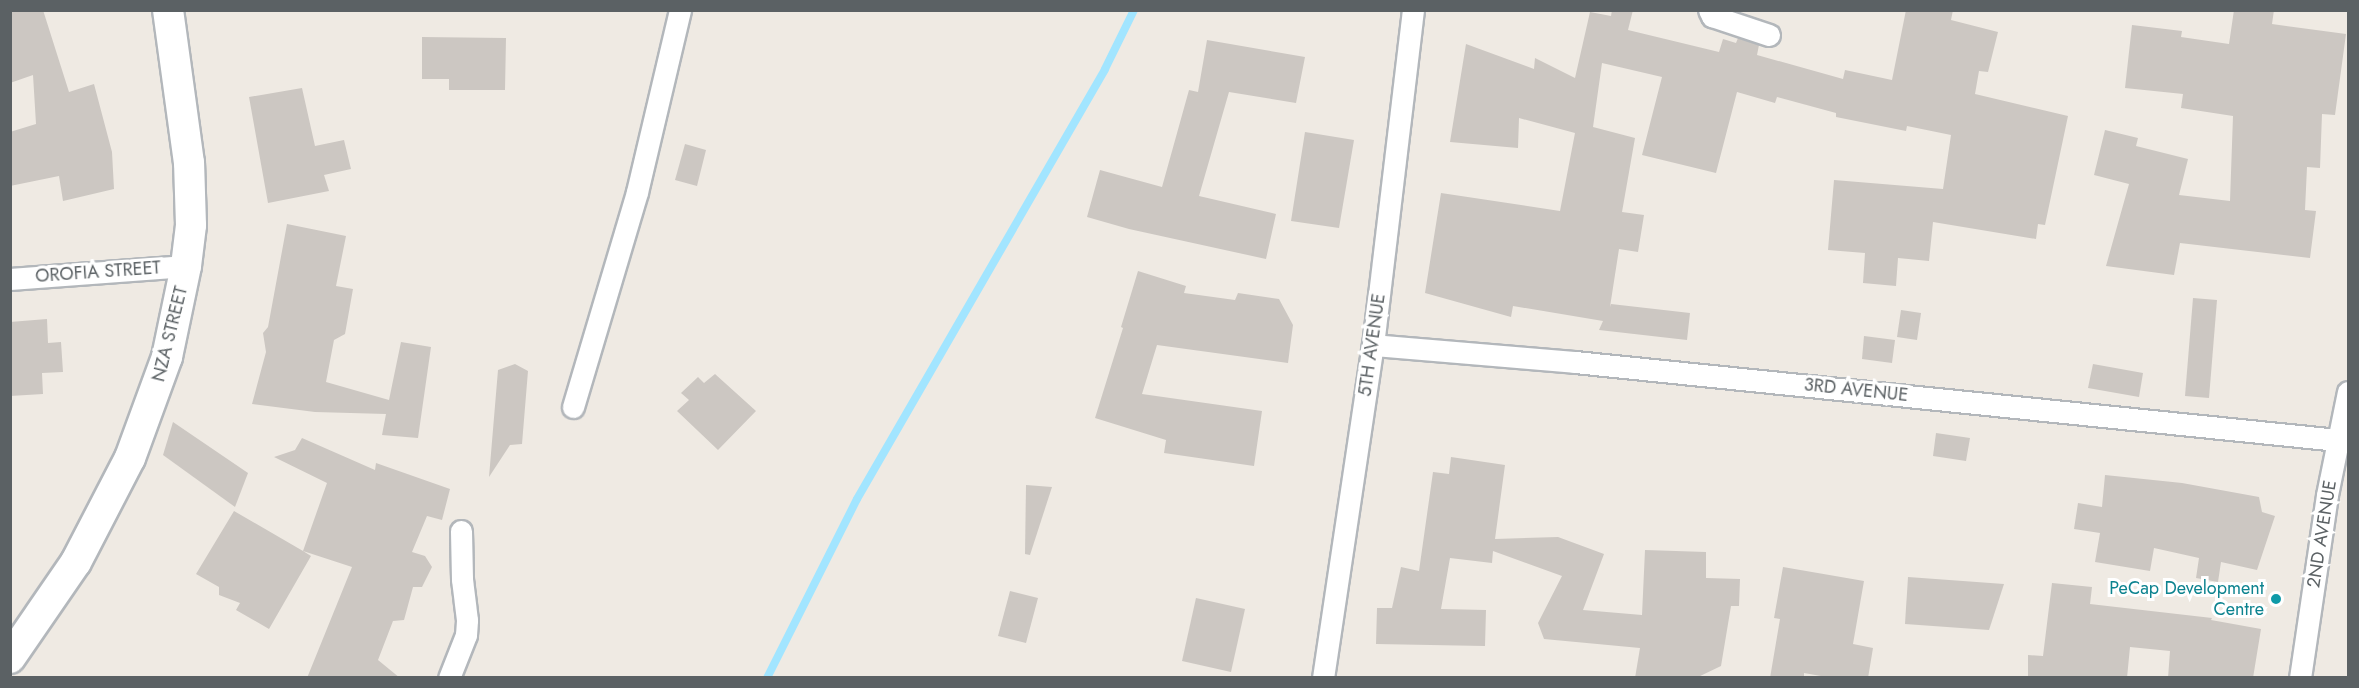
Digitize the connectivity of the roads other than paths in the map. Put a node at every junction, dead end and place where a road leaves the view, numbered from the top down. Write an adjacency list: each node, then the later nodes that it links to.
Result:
1 (168, 10): 6 (street, NZA STREET)
2 (680, 10): 10 (street)
3 (1413, 10): 8 (street, 5TH AVENUE)
4 (1709, 10): 5 (street)
5 (1769, 34)
6 (186, 266): 7 (street, OROFIA STREET); 13 (street, NZA STREET)
7 (10, 279)
8 (1373, 345): 11 (street, 3RD AVENUE); 15 (street, 5TH AVENUE)
9 (2349, 392): 11 (street, 2ND AVENUE)
10 (573, 407)
11 (2338, 440): 16 (street, 2ND AVENUE)
12 (462, 531): 14 (street)
13 (10, 658)
14 (449, 678)
15 (1323, 678)
16 (2300, 678)

